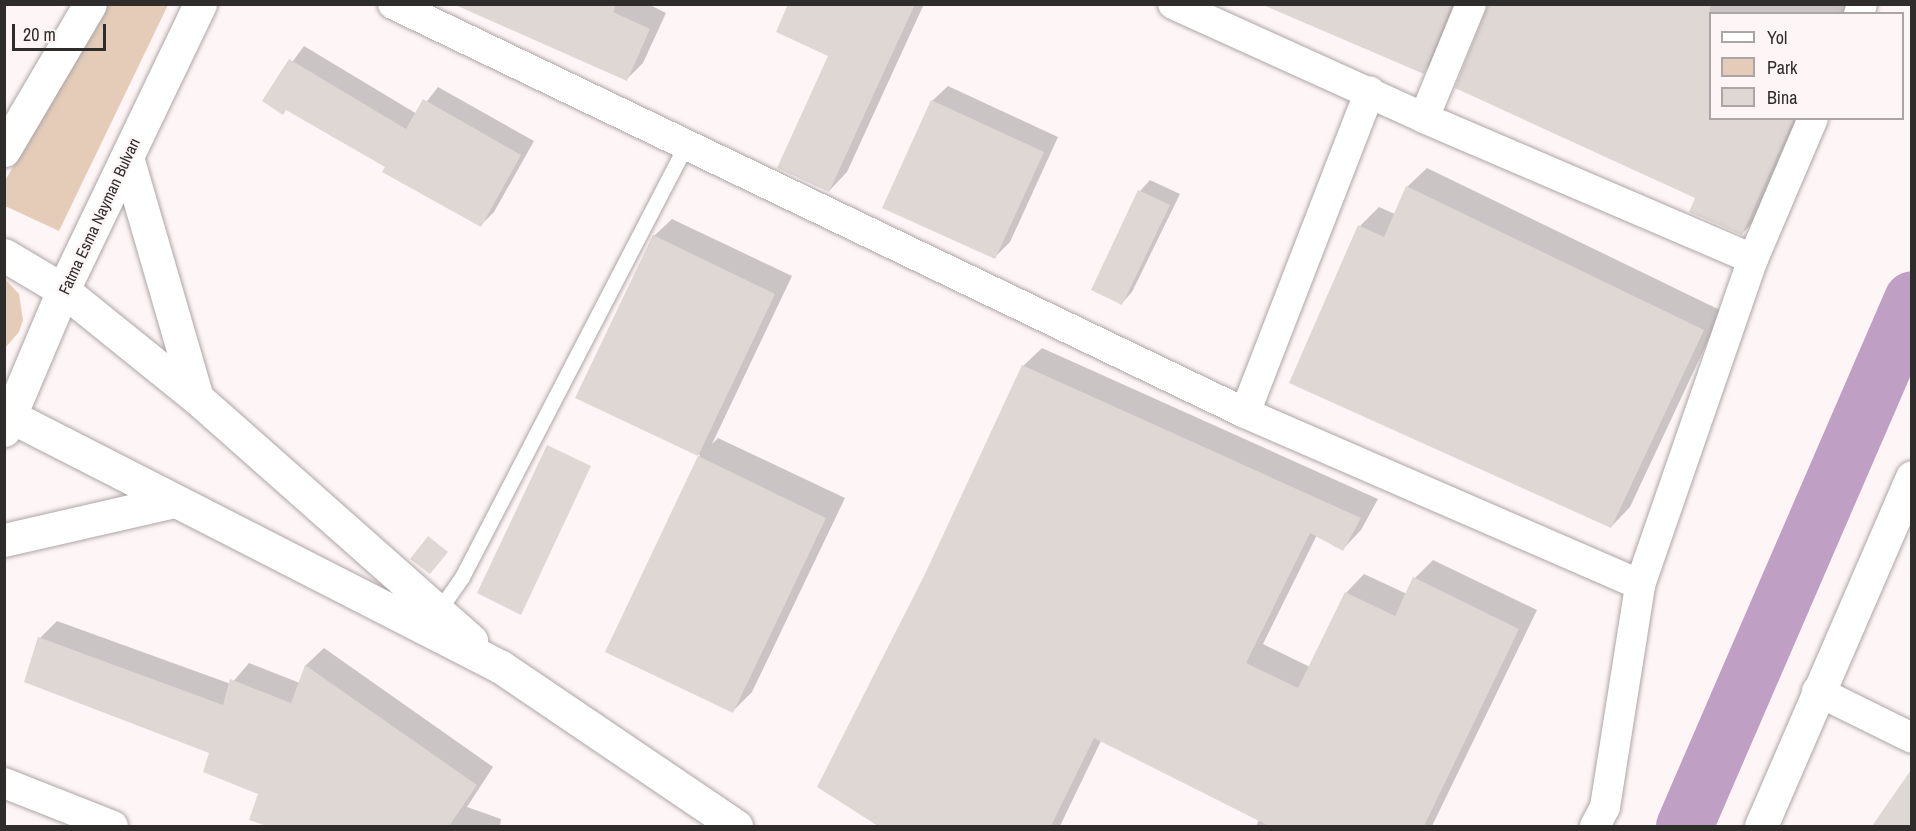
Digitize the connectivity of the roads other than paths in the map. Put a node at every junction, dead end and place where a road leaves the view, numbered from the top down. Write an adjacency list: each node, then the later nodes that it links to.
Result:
1 (90, 4): 7 (main road)
2 (200, 4): 12 (main road, Fatma Esma Nayman Bulvarı)
3 (393, 4): 10 (street)
4 (1173, 4): 6 (street)
5 (1471, 4): 8 (street)
6 (1370, 91): 8 (street); 17 (street)
7 (18, 108): 11 (main road)
8 (1424, 118): 14 (street)
9 (1813, 120): 14 (street)
10 (686, 145): 17 (street); 23 (lane)
11 (4, 150)
12 (127, 157): 15 (main road, Fatma Esma Nayman Bulvarı); 16 (main road)
13 (4, 255): 15 (main road)
14 (1753, 259): 22 (street)
15 (63, 290): 16 (main road); 18 (main road, Fatma Esma Nayman Bulvarı)
16 (197, 398): 23 (main road)
17 (1245, 412): 22 (street)
18 (6, 420): 20 (main road)
19 (1911, 477): 25 (main road)
20 (174, 501): 21 (main road); 24 (main road)
21 (4, 540)
22 (1640, 585): 30 (street)
23 (439, 610): 24 (main road)
24 (501, 667): 29 (main road)
25 (1817, 691): 26 (street); 31 (main road)
26 (1911, 738)
27 (4, 783): 28 (street)
28 (113, 826)
29 (736, 826)
30 (1595, 826)
31 (1761, 826)

